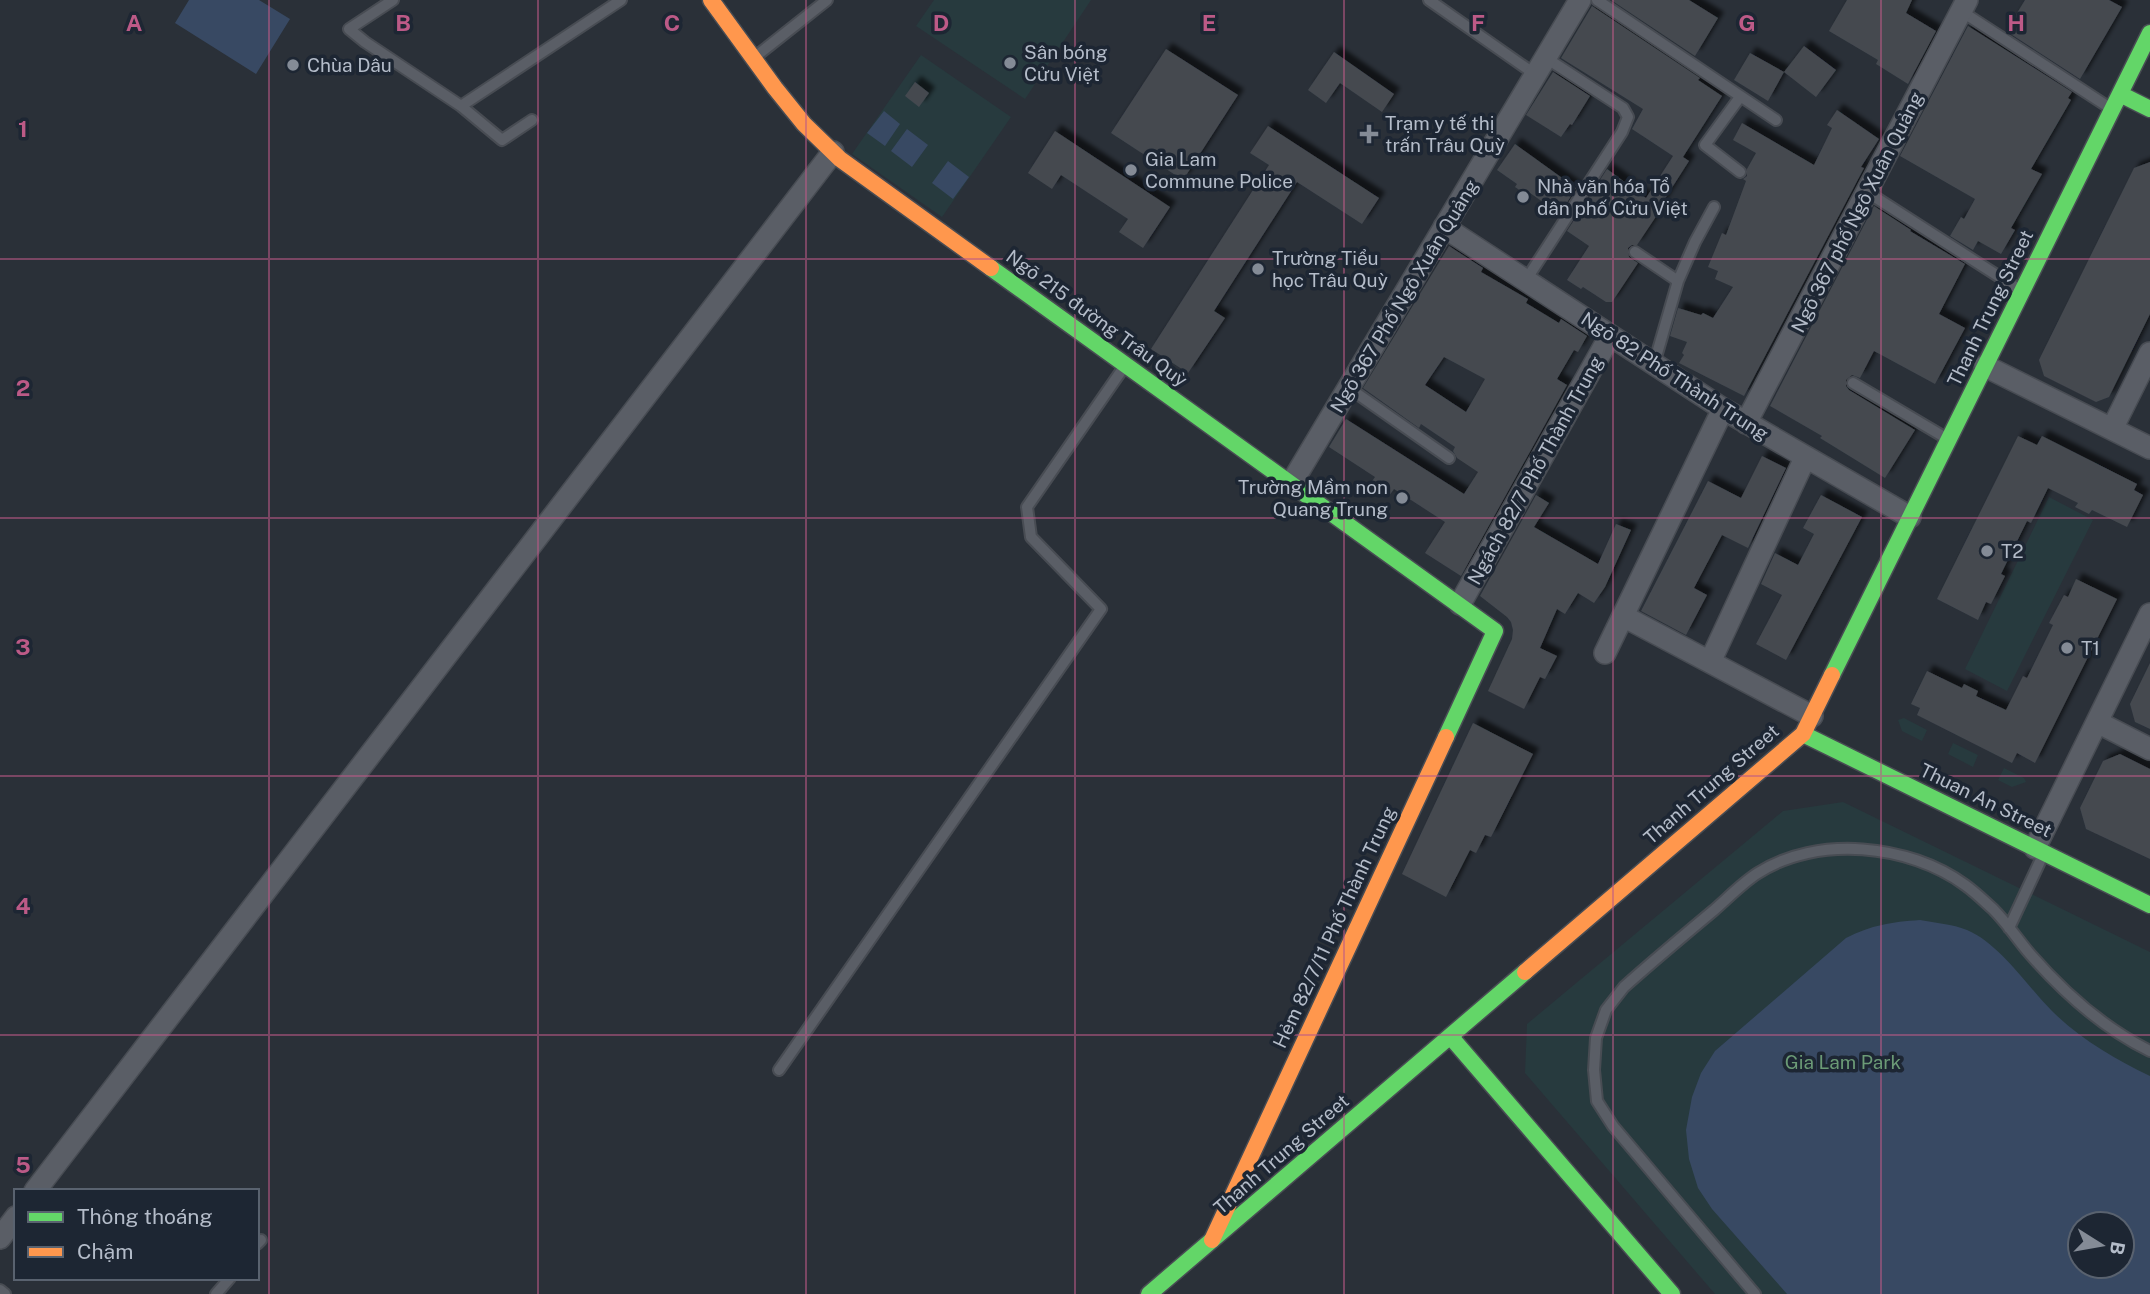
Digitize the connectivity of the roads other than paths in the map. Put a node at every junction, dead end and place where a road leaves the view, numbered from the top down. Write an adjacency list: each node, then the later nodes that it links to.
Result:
1 (393, 0): 14 (lane)
2 (621, 0): 14 (lane)
3 (711, 0): 10 (street, Ngõ 215 đường Trâu Quỳ)
4 (827, 0): 10 (lane)
5 (1429, 0): 11 (lane)
6 (1580, 0): 11 (street, Ngõ 367 Phố Ngô Xuân Quảng)
7 (1597, 0): 13 (lane)
8 (1964, 6): 16 (lane); 21 (street, Ngõ 367 phố Ngô Xuân Quảng)
9 (2150, 33): 12 (street, Thanh Trung Street)
10 (753, 58): 19 (street, Ngõ 215 đường Trâu Quỳ)
11 (1541, 67): 23 (street, Ngõ 367 Phố Ngô Xuân Quảng); 25 (lane)
12 (2120, 94): 15 (street); 16 (street, Thanh Trung Street)
13 (1740, 97): 18 (lane); 20 (lane)
14 (460, 106): 17 (lane)
15 (2150, 109)
16 (2112, 110): 27 (street, Thanh Trung Street)
17 (532, 120)
18 (1776, 120)
19 (833, 152): 30 (street, Ngõ 215 đường Trâu Quỳ); 59 (street)
20 (1740, 172)
21 (1867, 192): 27 (lane); 36 (street, Ngõ 367 phố Ngô Xuân Quảng)
22 (1714, 207): 26 (lane)
23 (1444, 227): 25 (street, Ngõ 82 Phố Thành Trung); 34 (street, Ngõ 367 Phố Ngô Xuân Quảng)
24 (1635, 252): 26 (lane)
25 (1526, 280): 28 (street, Ngõ 82 Phố Thành Trung)
26 (1678, 281): 31 (lane)
27 (2022, 292): 32 (street, Thanh Trung Street)
28 (1610, 336): 31 (street, Ngõ 82 Phố Thành Trung); 44 (street, Ngách 82/7 Phố Thành Trung)
29 (2150, 353): 37 (street)
30 (1125, 364): 42 (street, Ngõ 215 đường Trâu Quỳ); 58 (lane)
31 (1654, 364): 35 (street, Ngõ 82 Phố Thành Trung)
32 (1985, 366): 37 (street); 38 (street, Thanh Trung Street)
33 (1853, 383): 38 (lane)
34 (1349, 388): 40 (lane); 42 (street, Ngõ 367 Phố Ngô Xuân Quảng)
35 (1723, 409): 36 (street, Ngõ 82 Phố Thành Trung); 45 (street)
36 (1746, 423): 41 (street, Ngõ 82 Phố Thành Trung)
37 (2112, 429): 39 (street)
38 (1949, 439): 43 (street, Thanh Trung Street)
39 (2150, 448)
40 (1449, 457)
41 (1805, 458): 43 (street, Ngõ 82 Phố Thành Trung); 49 (street)
42 (1291, 484): 44 (street, Ngõ 215 đường Trâu Quỳ)
43 (1910, 517): 51 (street, Thanh Trung Street)
44 (1460, 604): 47 (street, Ngõ 215 đường Trâu Quỳ)
45 (1623, 616): 48 (street); 49 (street)
46 (2150, 616): 50 (street)
47 (1495, 631): 62 (street, Hẻm 82/7/11 Phố Thành Trung)
48 (1605, 653)
49 (1710, 662): 51 (street)
50 (2096, 722): 52 (street); 53 (street)
51 (1808, 725): 53 (street, Thuan An Street); 56 (street, Thanh Trung Street)
52 (2150, 748)
53 (2040, 850): 54 (street, Thuan An Street); 55 (lane)
54 (2150, 905)
55 (2009, 928): 57 (lane); 69 (lane)
56 (1450, 1036): 62 (street, Thanh Trung Street); 68 (street)
57 (2150, 1051)
58 (779, 1070)
59 (37, 1189)
60 (14, 1220): 61 (street)
61 (0, 1238)
62 (1212, 1240): 67 (street, Thanh Trung Street)
63 (228, 1280): 66 (lane)
64 (0, 1290): 65 (lane)
65 (5, 1294)
66 (216, 1294)
67 (1149, 1294)
68 (1672, 1294)
69 (1755, 1294)

